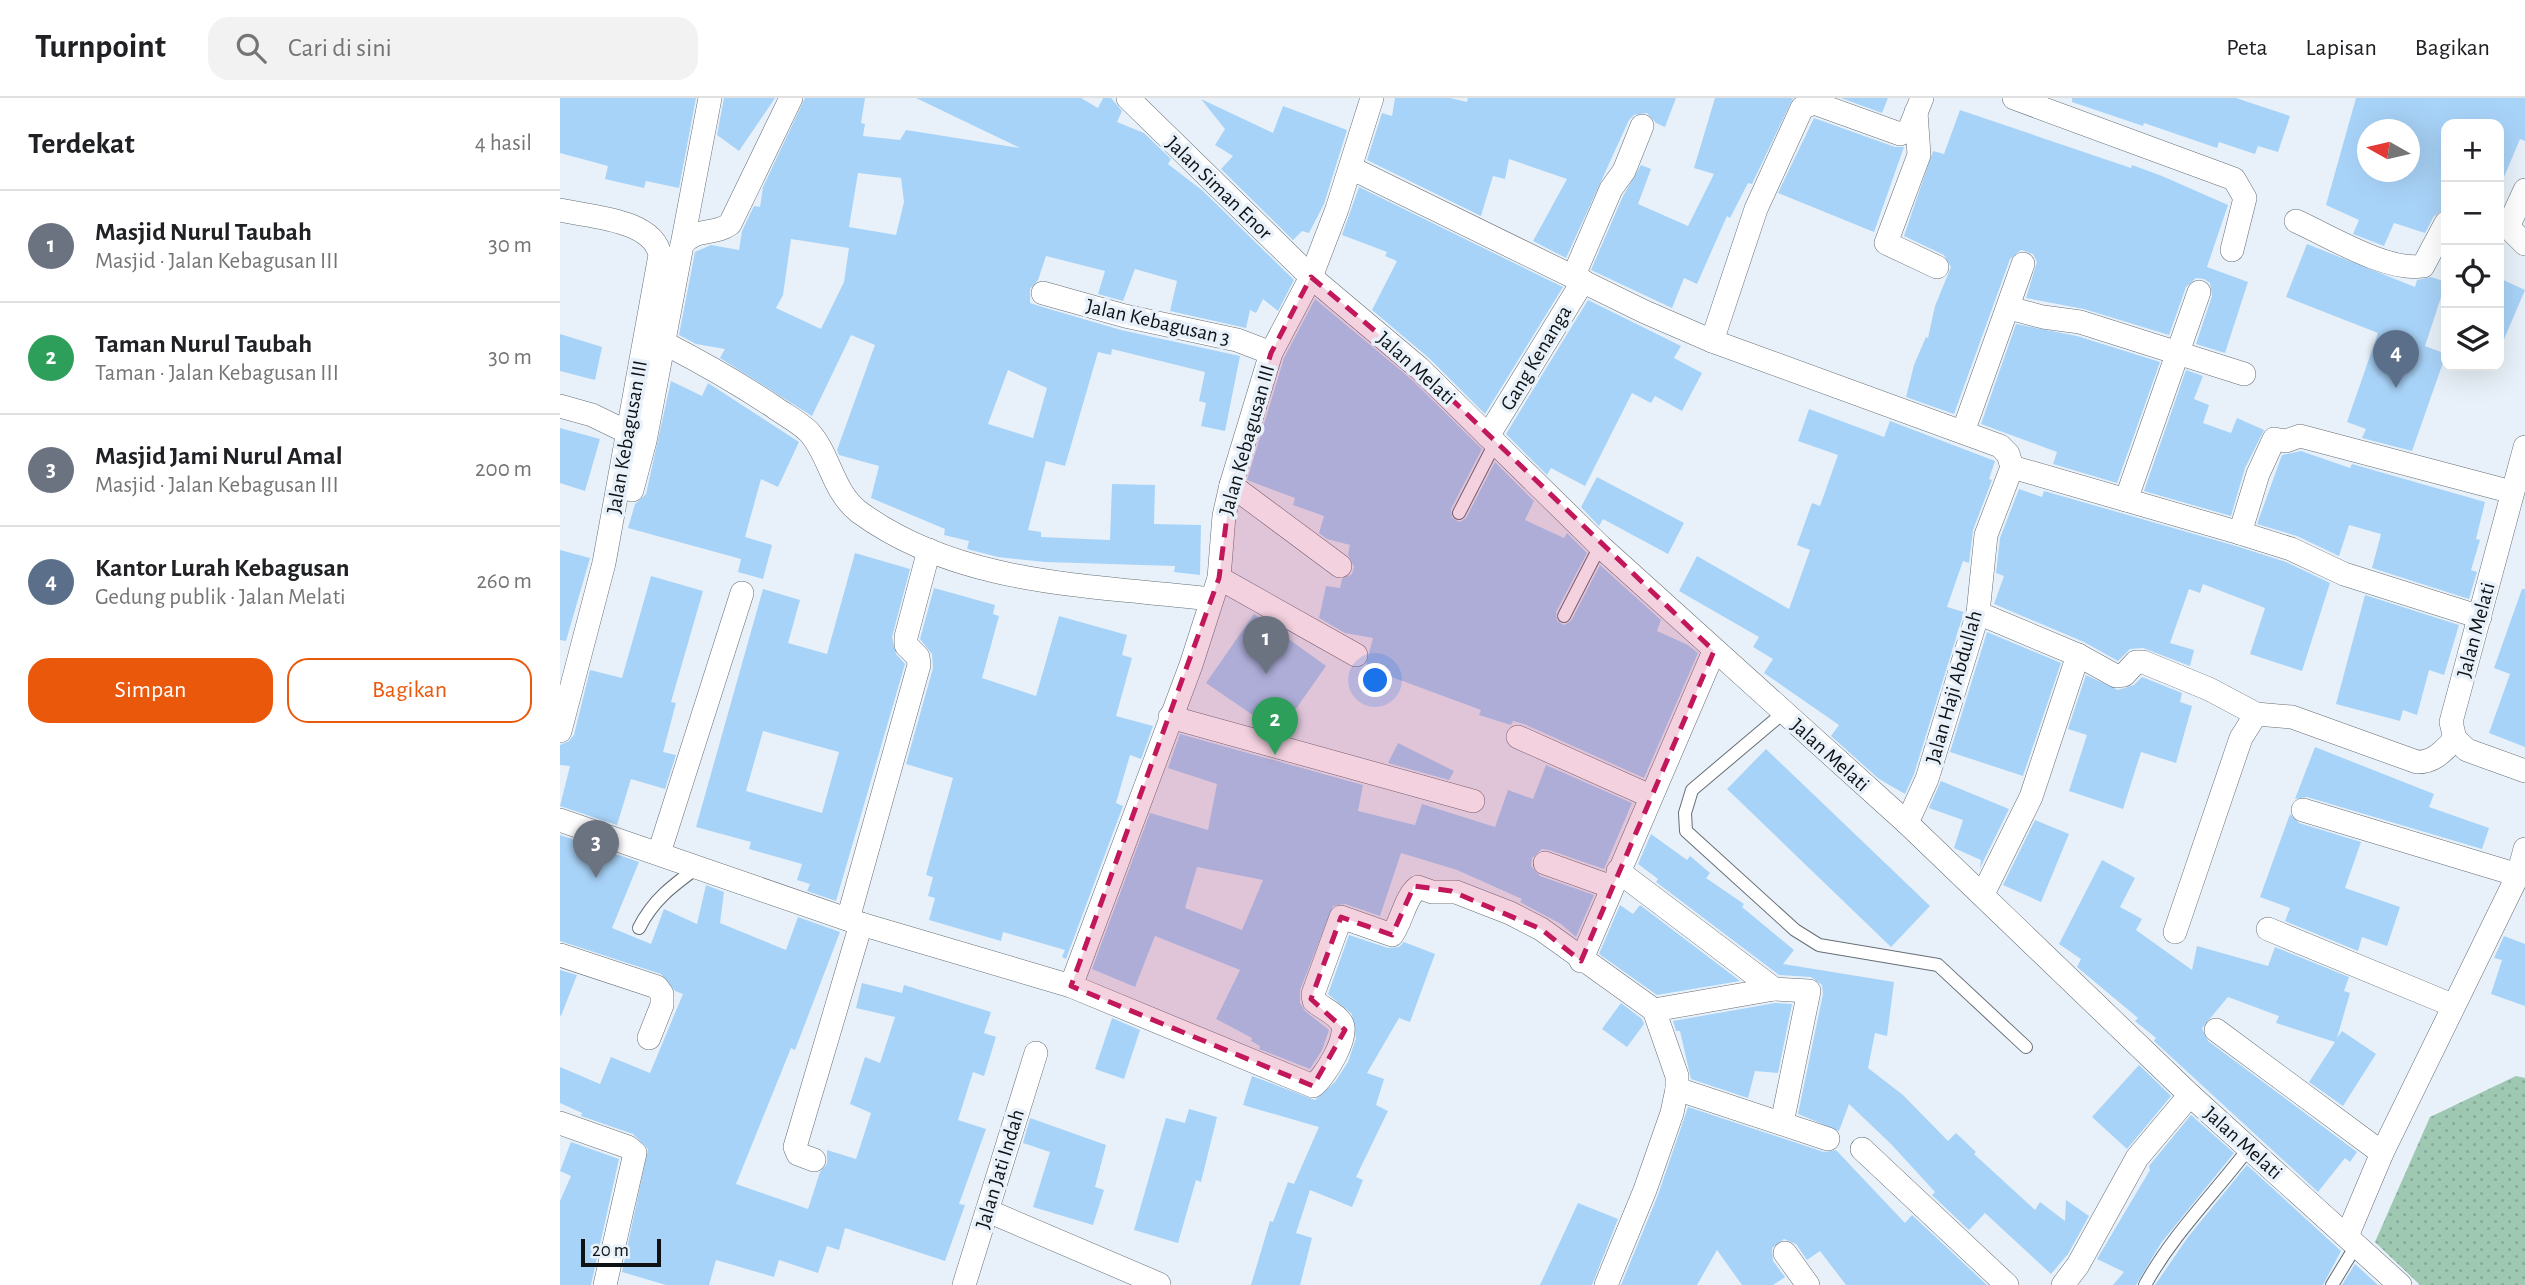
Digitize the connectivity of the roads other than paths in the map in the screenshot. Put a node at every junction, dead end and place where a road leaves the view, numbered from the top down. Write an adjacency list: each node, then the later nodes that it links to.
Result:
1 (710, 98): 16 (street)
2 (791, 98): 16 (street)
3 (1128, 98): 20 (street, Jalan Siman Enor)
4 (1372, 98): 8 (street, Jalan Kebagusan III)
5 (2014, 98): 17 (street)
6 (1919, 105): 19 (street); 25 (street)
7 (1642, 126): 21 (street, Gang Kenanga)
8 (1351, 168): 20 (street, Jalan Kebagusan III); 21 (street)
9 (2525, 190): 12 (street)
10 (560, 210): 31 (street, Jalan Kebagusan III)
11 (2296, 221): 14 (street)
12 (2504, 223)
13 (2504, 226): 15 (street)
14 (2441, 234)
15 (2525, 244)
16 (681, 246): 26 (street)
17 (2232, 250)
18 (2023, 264): 24 (street)
19 (1937, 267)
20 (1311, 277): 27 (street, Jalan Kebagusan III); 33 (street, Jalan Melati)
21 (1578, 278): 25 (street); 33 (street, Gang Kenanga)
22 (2199, 292): 28 (street)
23 (1043, 293): 27 (street, Jalan Kebagusan 3)
24 (2009, 309): 28 (street); 32 (street)
25 (1712, 341): 32 (street)
26 (664, 343): 42 (street); 43 (street)
27 (1272, 353): 36 (street, Jalan Kebagusan III)
28 (2177, 354): 29 (street); 38 (street)
29 (2244, 374)
30 (560, 406): 31 (street)
31 (627, 432): 43 (street, Jalan Kebagusan III)
32 (1963, 432): 35 (street)
33 (1492, 440): 39 (lane); 41 (street, Jalan Melati)
34 (2525, 450): 37 (street, Jalan Melati)
35 (2012, 467): 38 (street); 47 (street, Jalan Haji Abdullah)
36 (1231, 485): 44 (street); 45 (street, Jalan Kebagusan III)
37 (2512, 492): 40 (street); 49 (street, Jalan Melati)
38 (2126, 500): 40 (street)
39 (1459, 513)
40 (2240, 533): 49 (street)
41 (1600, 546): 48 (lane); 50 (street, Jalan Melati)
42 (929, 550): 45 (street); 72 (street)
43 (604, 563): 56 (street, Jalan Kebagusan III)
44 (1340, 566)
45 (1215, 588): 51 (street); 55 (street, Jalan Kebagusan III)
46 (742, 593): 66 (street)
47 (1978, 613): 52 (street); 64 (street, Jalan Haji Abdullah)
48 (1564, 616)
49 (2480, 617): 58 (street, Jalan Melati)
50 (1714, 651): 53 (street, Jalan Melati); 60 (street)
51 (1356, 655)
52 (2078, 655): 54 (street); 71 (street)
53 (1783, 713): 64 (street, Jalan Melati); 84 (lane)
54 (2256, 714): 58 (street); 75 (street)
55 (1170, 718): 61 (street); 78 (street, Jalan Kebagusan III)
56 (560, 731)
57 (1518, 737): 60 (street)
58 (2455, 739): 59 (street)
59 (2525, 771)
60 (1650, 796): 70 (street)
61 (1473, 801)
62 (2303, 810): 69 (street)
63 (560, 820): 66 (street)
64 (1907, 823): 71 (street, Jalan Melati)
65 (2525, 849): 69 (street)
66 (659, 853): 68 (street)
67 (1545, 863): 70 (street)
68 (698, 867): 72 (street); 73 (lane)
69 (2518, 875): 80 (street)
70 (1615, 879): 77 (street); 79 (street)
71 (1983, 894): 87 (street, Jalan Melati)
72 (855, 922): 78 (street); 94 (street)
73 (639, 929)
74 (2268, 929): 80 (street)
75 (2175, 932)
76 (560, 955): 83 (street)
77 (1581, 961): 78 (street); 81 (street)
78 (1071, 986)
79 (1774, 989): 81 (street); 89 (street)
80 (2452, 1005): 93 (street)
81 (1654, 1010): 86 (street)
82 (2216, 1030): 93 (street)
83 (649, 1038)
84 (2026, 1047)
85 (1036, 1053): 95 (street, Jalan Jati Indah)
86 (1677, 1089): 89 (street); 101 (street)
87 (2190, 1095): 91 (street, Jalan Melati); 104 (street)
88 (560, 1123): 99 (street)
89 (1782, 1123): 90 (street)
90 (1828, 1139)
91 (2249, 1148): 96 (street, Jalan Melati); 105 (lane)
92 (1862, 1149): 103 (street)
93 (2382, 1153): 96 (street)
94 (814, 1160)
95 (988, 1211): 98 (street); 100 (street, Jalan Jati Indah)
96 (2352, 1240): 106 (lane); 107 (street, Jalan Melati)
97 (1785, 1253): 102 (street)
98 (1159, 1284)
99 (605, 1285)
100 (964, 1285)
101 (1606, 1285)
102 (1808, 1285)
103 (2007, 1285)
104 (2063, 1285)
105 (2145, 1285)
106 (2332, 1285)
107 (2400, 1285)

